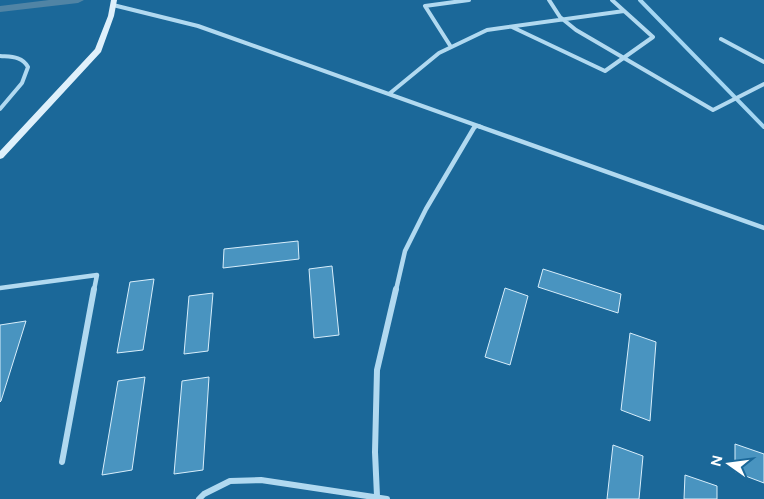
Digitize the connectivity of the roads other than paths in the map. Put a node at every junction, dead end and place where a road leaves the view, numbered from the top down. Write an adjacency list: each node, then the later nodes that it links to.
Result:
1 (469, 0): 4 (street)
2 (549, 0): 7 (street)
3 (612, 0): 6 (street)
4 (456, 1): 10 (street)
5 (113, 3): 17 (street); 20 (street)
6 (624, 11): 7 (street); 12 (street)
7 (563, 20): 8 (street); 12 (street)
8 (512, 27): 10 (street); 12 (street)
9 (720, 40): 13 (street)
10 (451, 47): 17 (street)
11 (0, 56): 18 (street)
12 (623, 58): 15 (street)
13 (764, 62)
14 (764, 84): 15 (street)
15 (759, 86): 16 (street)
16 (764, 89)
17 (389, 94): 19 (street)
18 (0, 109)
19 (476, 125): 21 (street); 24 (street)
20 (0, 156)
21 (764, 228)
22 (0, 288): 23 (street)
23 (62, 462)
24 (377, 496): 25 (street); 26 (street)
25 (199, 499)
26 (387, 499)

